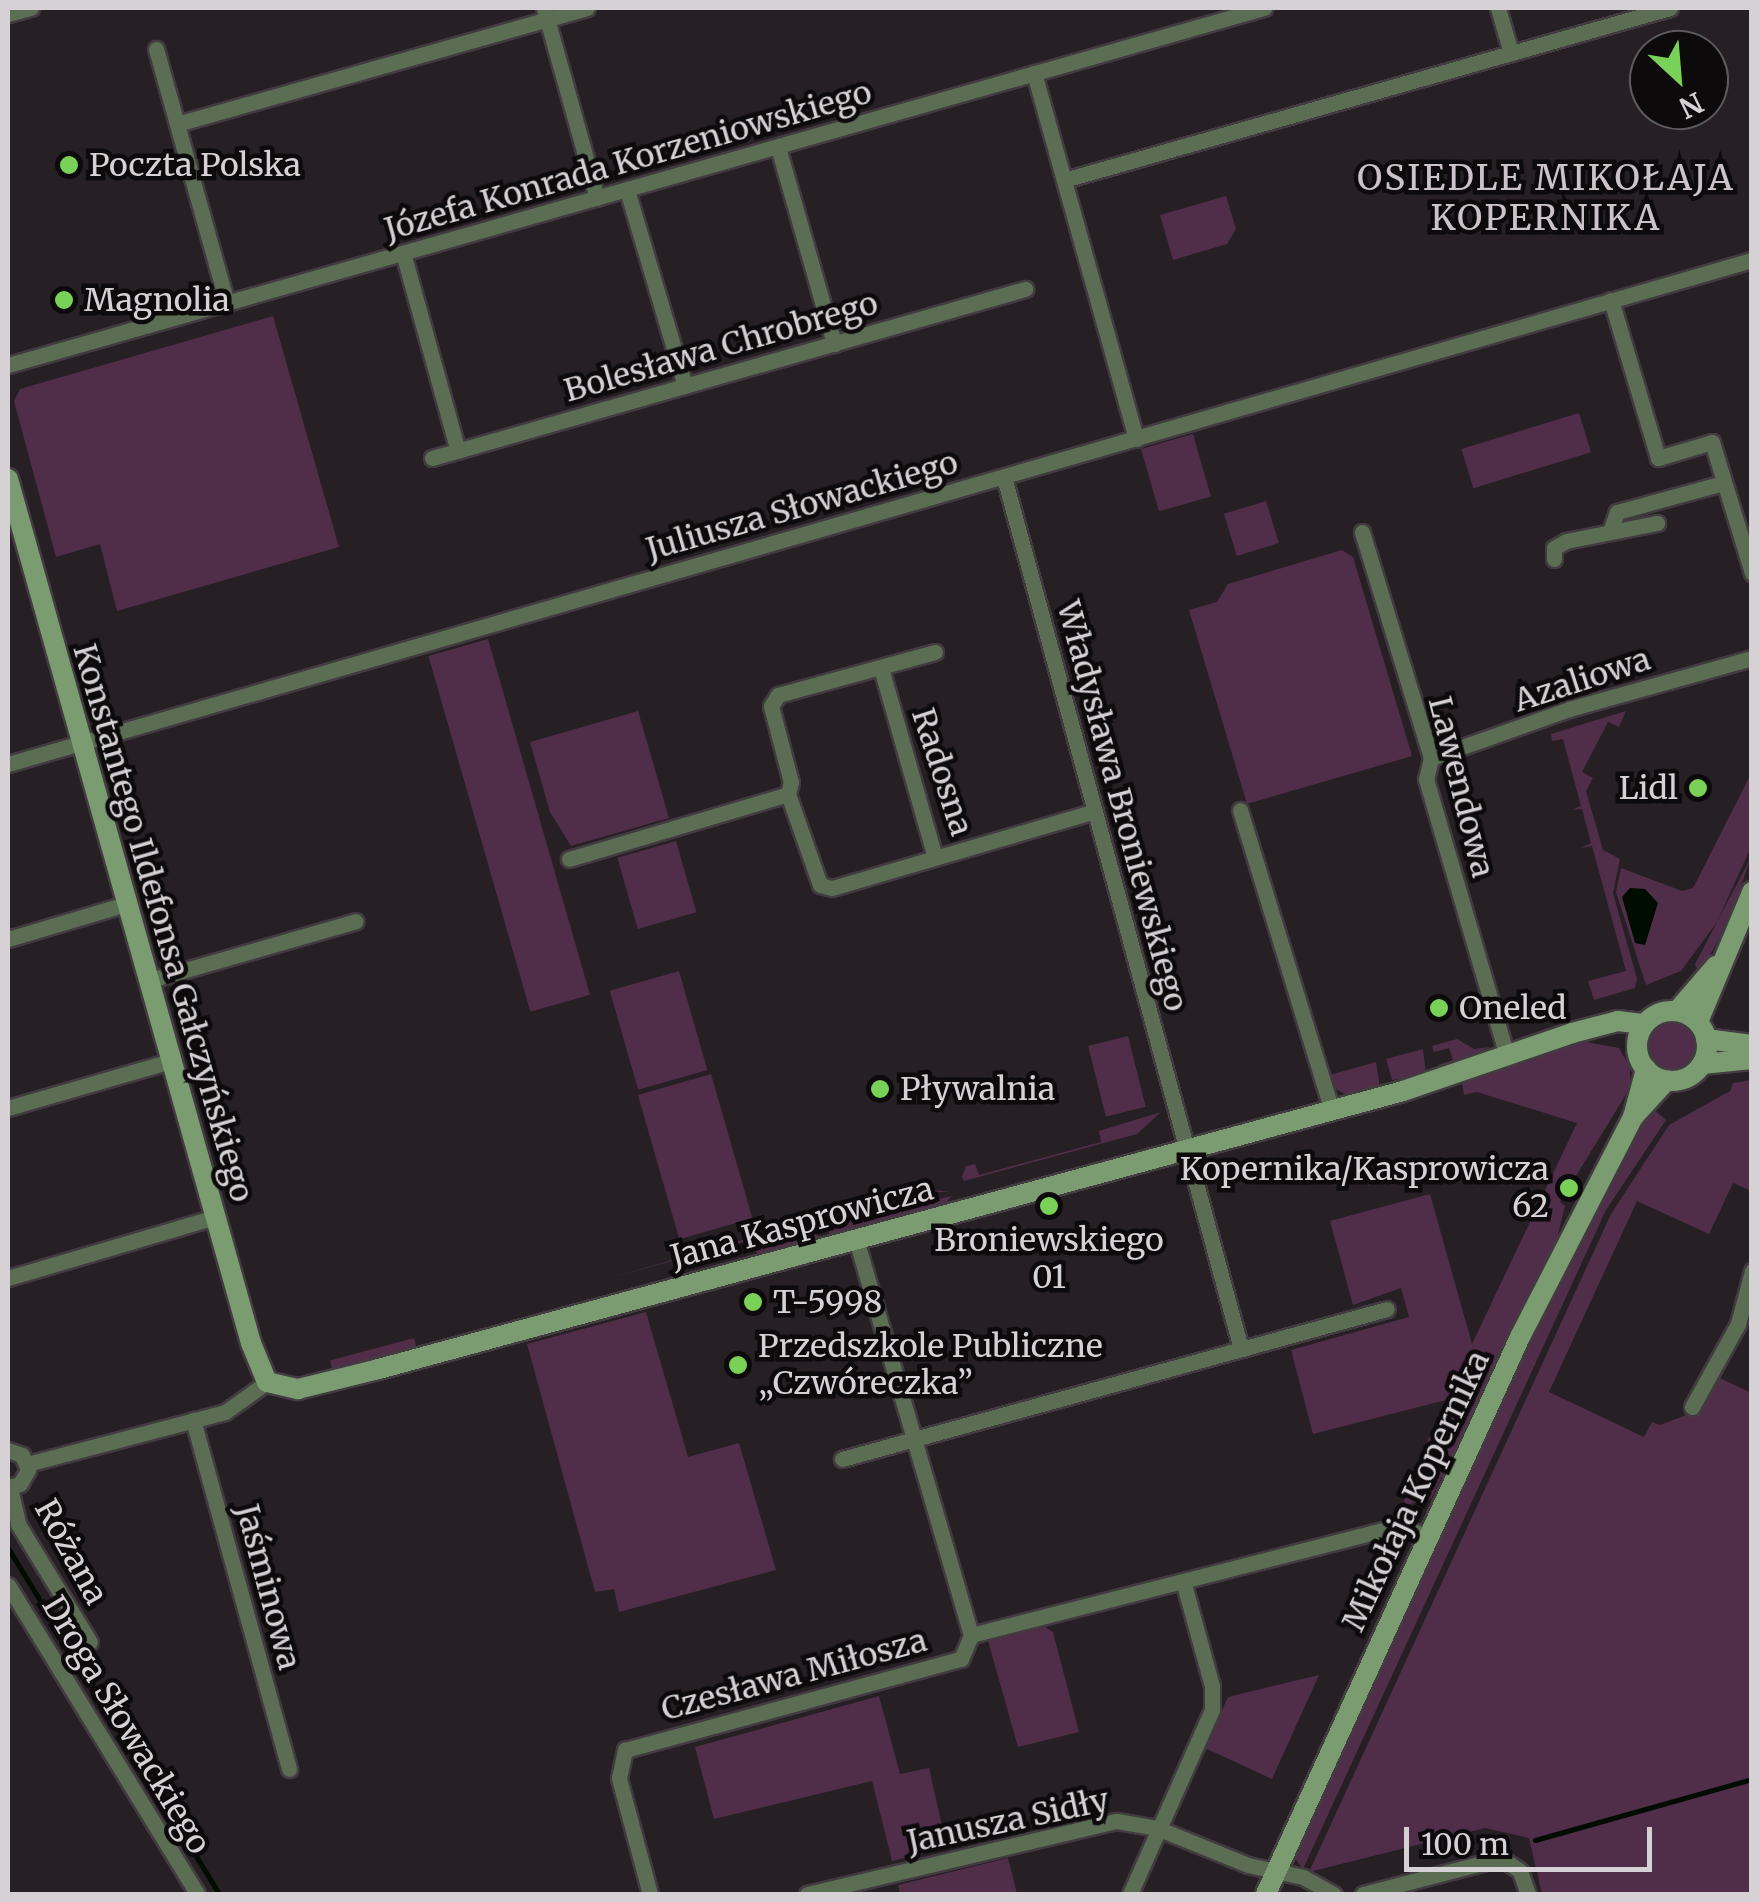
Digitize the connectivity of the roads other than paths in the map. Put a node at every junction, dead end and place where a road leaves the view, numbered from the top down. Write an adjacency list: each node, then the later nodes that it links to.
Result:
1 (31, 8): 8 (street)
2 (587, 8): 7 (street)
3 (1264, 8): 6 (street, Józefa Konrada Korzeniowskiego)
4 (1498, 8): 10 (street)
5 (1670, 8): 10 (street)
6 (1237, 11): 11 (street, Józefa Konrada Korzeniowskiego)
7 (545, 13): 12 (street); 16 (street)
8 (8, 14)
9 (156, 50): 12 (street)
10 (1511, 53): 14 (street)
11 (1034, 74): 13 (street, Józefa Konrada Korzeniowskiego); 14 (street)
12 (176, 124): 21 (street)
13 (778, 147): 15 (street, Józefa Konrada Korzeniowskiego); 22 (street)
14 (1064, 180): 25 (street)
15 (627, 190): 16 (street, Józefa Konrada Korzeniowskiego); 24 (street)
16 (597, 198): 17 (street, Józefa Konrada Korzeniowskiego)
17 (403, 253): 21 (street, Józefa Konrada Korzeniowskiego); 26 (street)
18 (1752, 260): 20 (street, Juliusza Słowackiego)
19 (1025, 290): 22 (street, Bolesława Chrobrego)
20 (1611, 300): 25 (street, Juliusza Słowackiego); 30 (street)
21 (227, 304): 23 (street, Józefa Konrada Korzeniowskiego)
22 (834, 344): 24 (street, Bolesława Chrobrego)
23 (8, 366)
24 (685, 386): 26 (street, Bolesława Chrobrego)
25 (1136, 438): 28 (street, Juliusza Słowackiego)
26 (458, 451): 27 (street, Bolesława Chrobrego)
27 (432, 458)
28 (1004, 477): 39 (street, Juliusza Słowackiego); 44 (street, Władysława Broniewskiego)
29 (8, 479): 39 (street, Konstantego Ildefonsa Gałczyńskiego)
30 (1724, 482): 32 (street); 35 (street)
31 (1657, 523): 32 (street)
32 (1611, 529): 34 (street)
33 (1362, 532): 40 (street, Lawendowa)
34 (1554, 558)
35 (1752, 573)
36 (935, 652): 38 (street)
37 (1752, 658): 40 (street, Azaliowa)
38 (882, 668): 42 (street); 45 (street, Radosna)
39 (79, 743): 41 (street, Juliusza Słowackiego); 48 (street, Konstantego Ildefonsa Gałczyńskiego)
40 (1431, 758): 57 (street, Lawendowa)
41 (8, 764)
42 (788, 794): 45 (street); 46 (street)
43 (1240, 810): 64 (street)
44 (1092, 812): 45 (street, Radosna); 66 (street, Władysława Broniewskiego)
45 (935, 857)
46 (569, 859)
47 (1752, 892): 51 (street)
48 (126, 904): 50 (street); 52 (street, Konstantego Ildefonsa Gałczyńskiego)
49 (356, 921): 52 (street)
50 (8, 939)
51 (1718, 965): 53 (street); 54 (street)
52 (147, 981): 59 (street, Konstantego Ildefonsa Gałczyńskiego)
53 (1678, 1011): 54 (street); 55 (street)
54 (1702, 1030): 56 (street); 60 (street)
55 (1641, 1034): 57 (street, Jana Kasprowicza); 61 (street)
56 (1752, 1046)
57 (1506, 1056): 64 (street, Jana Kasprowicza)
58 (1752, 1060): 60 (street)
59 (170, 1061): 63 (street); 67 (street, Konstantego Ildefonsa Gałczyńskiego)
60 (1702, 1064): 62 (street)
61 (1646, 1069): 62 (street); 65 (street, Mikołaja Kopernika)
62 (1667, 1080): 65 (street, Mikołaja Kopernika)
63 (8, 1108)
64 (1332, 1110): 66 (street, Jana Kasprowicza)
65 (1633, 1117): 81 (street, Mikołaja Kopernika)
66 (1188, 1150): 68 (street, Jana Kasprowicza); 72 (street, Władysława Broniewskiego)
67 (215, 1218): 70 (street); 73 (street, Konstantego Ildefonsa Gałczyńskiego)
68 (856, 1239): 73 (street, Jana Kasprowicza); 76 (street, Czesława Miłosza)
69 (1752, 1271): 74 (street)
70 (8, 1278)
71 (1386, 1309): 72 (street)
72 (1241, 1350): 76 (street)
73 (267, 1382): 75 (street)
74 (1692, 1407)
75 (193, 1420): 79 (street); 86 (street, Jaśminowa)
76 (917, 1438): 78 (street); 84 (street, Czesława Miłosza)
77 (8, 1450): 79 (street)
78 (842, 1459)
79 (27, 1464): 80 (street)
80 (8, 1488): 85 (street, Różana)
81 (1428, 1536): 82 (street); 88 (street, Mikołaja Kopernika)
82 (1184, 1580): 84 (street); 87 (street)
83 (8, 1585): 89 (street, Droga Słowackiego)
84 (972, 1635): 90 (street, Czesława Miłosza)
85 (90, 1642)
86 (289, 1768)
87 (1157, 1828): 88 (street, Janusza Sidły); 91 (street, Janusza Sidły); 92 (street)
88 (1275, 1871): 93 (street, Mikołaja Kopernika); 94 (street, Janusza Sidły)
89 (197, 1894)
90 (650, 1894)
91 (806, 1894)
92 (1130, 1894)
93 (1266, 1894)
94 (1334, 1894)
95 (1363, 1894): 96 (street)
96 (1528, 1894)

